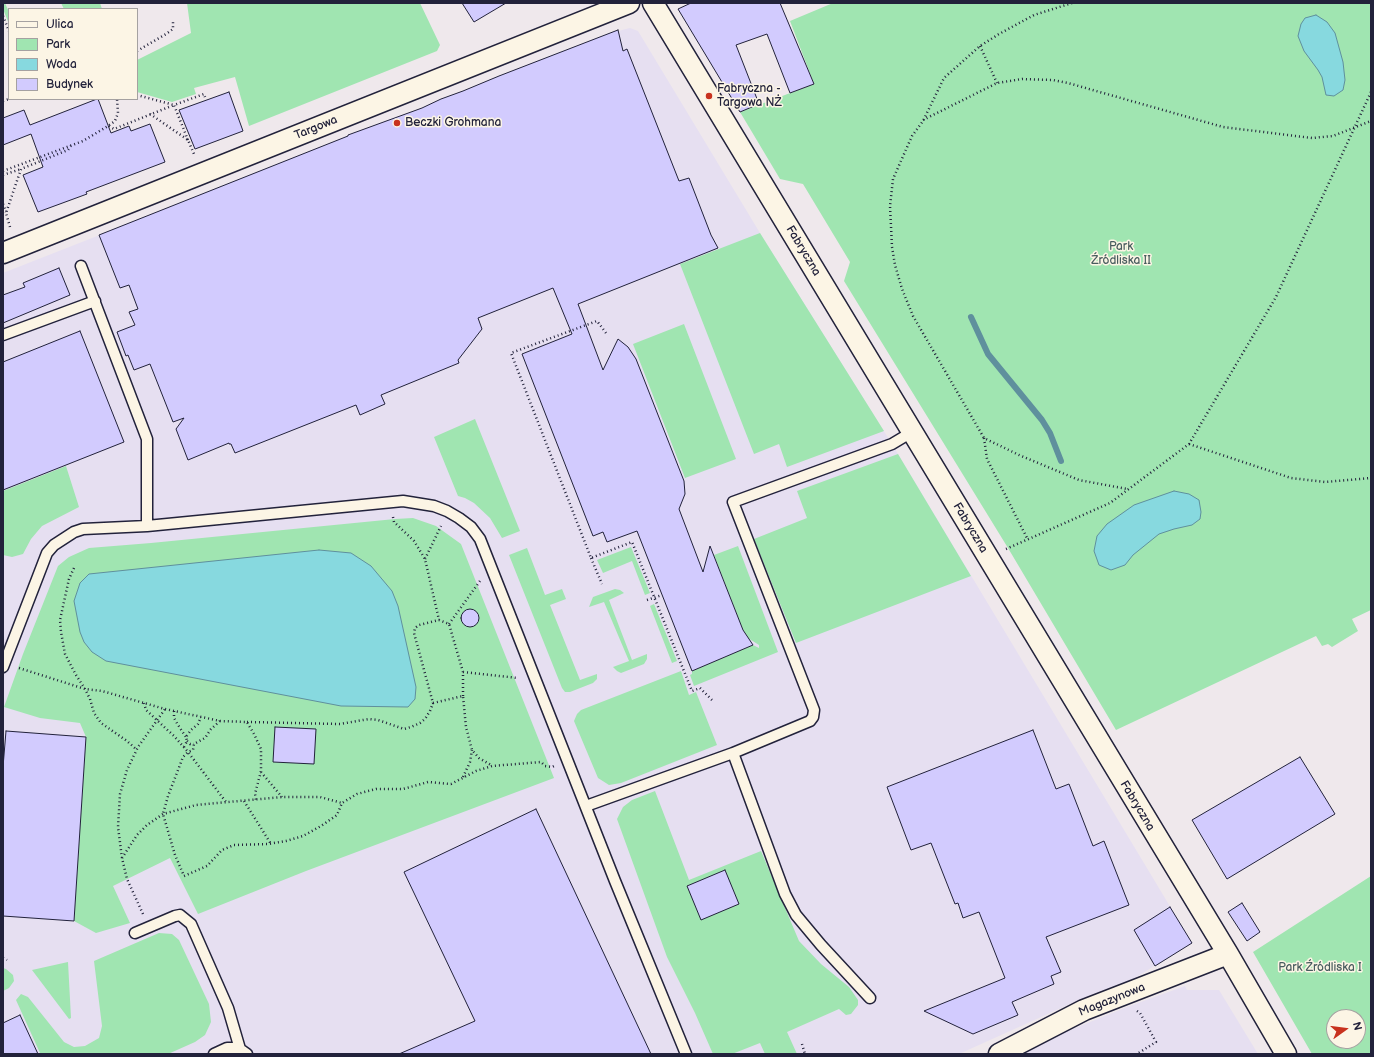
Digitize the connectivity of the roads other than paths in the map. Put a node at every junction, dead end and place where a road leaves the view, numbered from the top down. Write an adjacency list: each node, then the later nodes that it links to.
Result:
1 (629, 3): 3 (street, Targowa)
2 (653, 3): 7 (street, Fabryczna)
3 (3, 253)
4 (81, 266): 5 (lane)
5 (95, 301): 6 (lane); 8 (lane)
6 (3, 335)
7 (912, 432): 10 (lane); 13 (street, Fabryczna)
8 (147, 526): 9 (lane); 11 (lane)
9 (4, 665)
10 (733, 753): 11 (lane); 14 (lane)
11 (586, 806): 17 (lane)
12 (135, 933): 15 (lane)
13 (1228, 954): 18 (street, Magazynowa); 19 (street, Fabryczna)
14 (870, 998)
15 (243, 1052): 16 (lane)
16 (214, 1054)
17 (686, 1054)
18 (999, 1054)
19 (1286, 1054)

